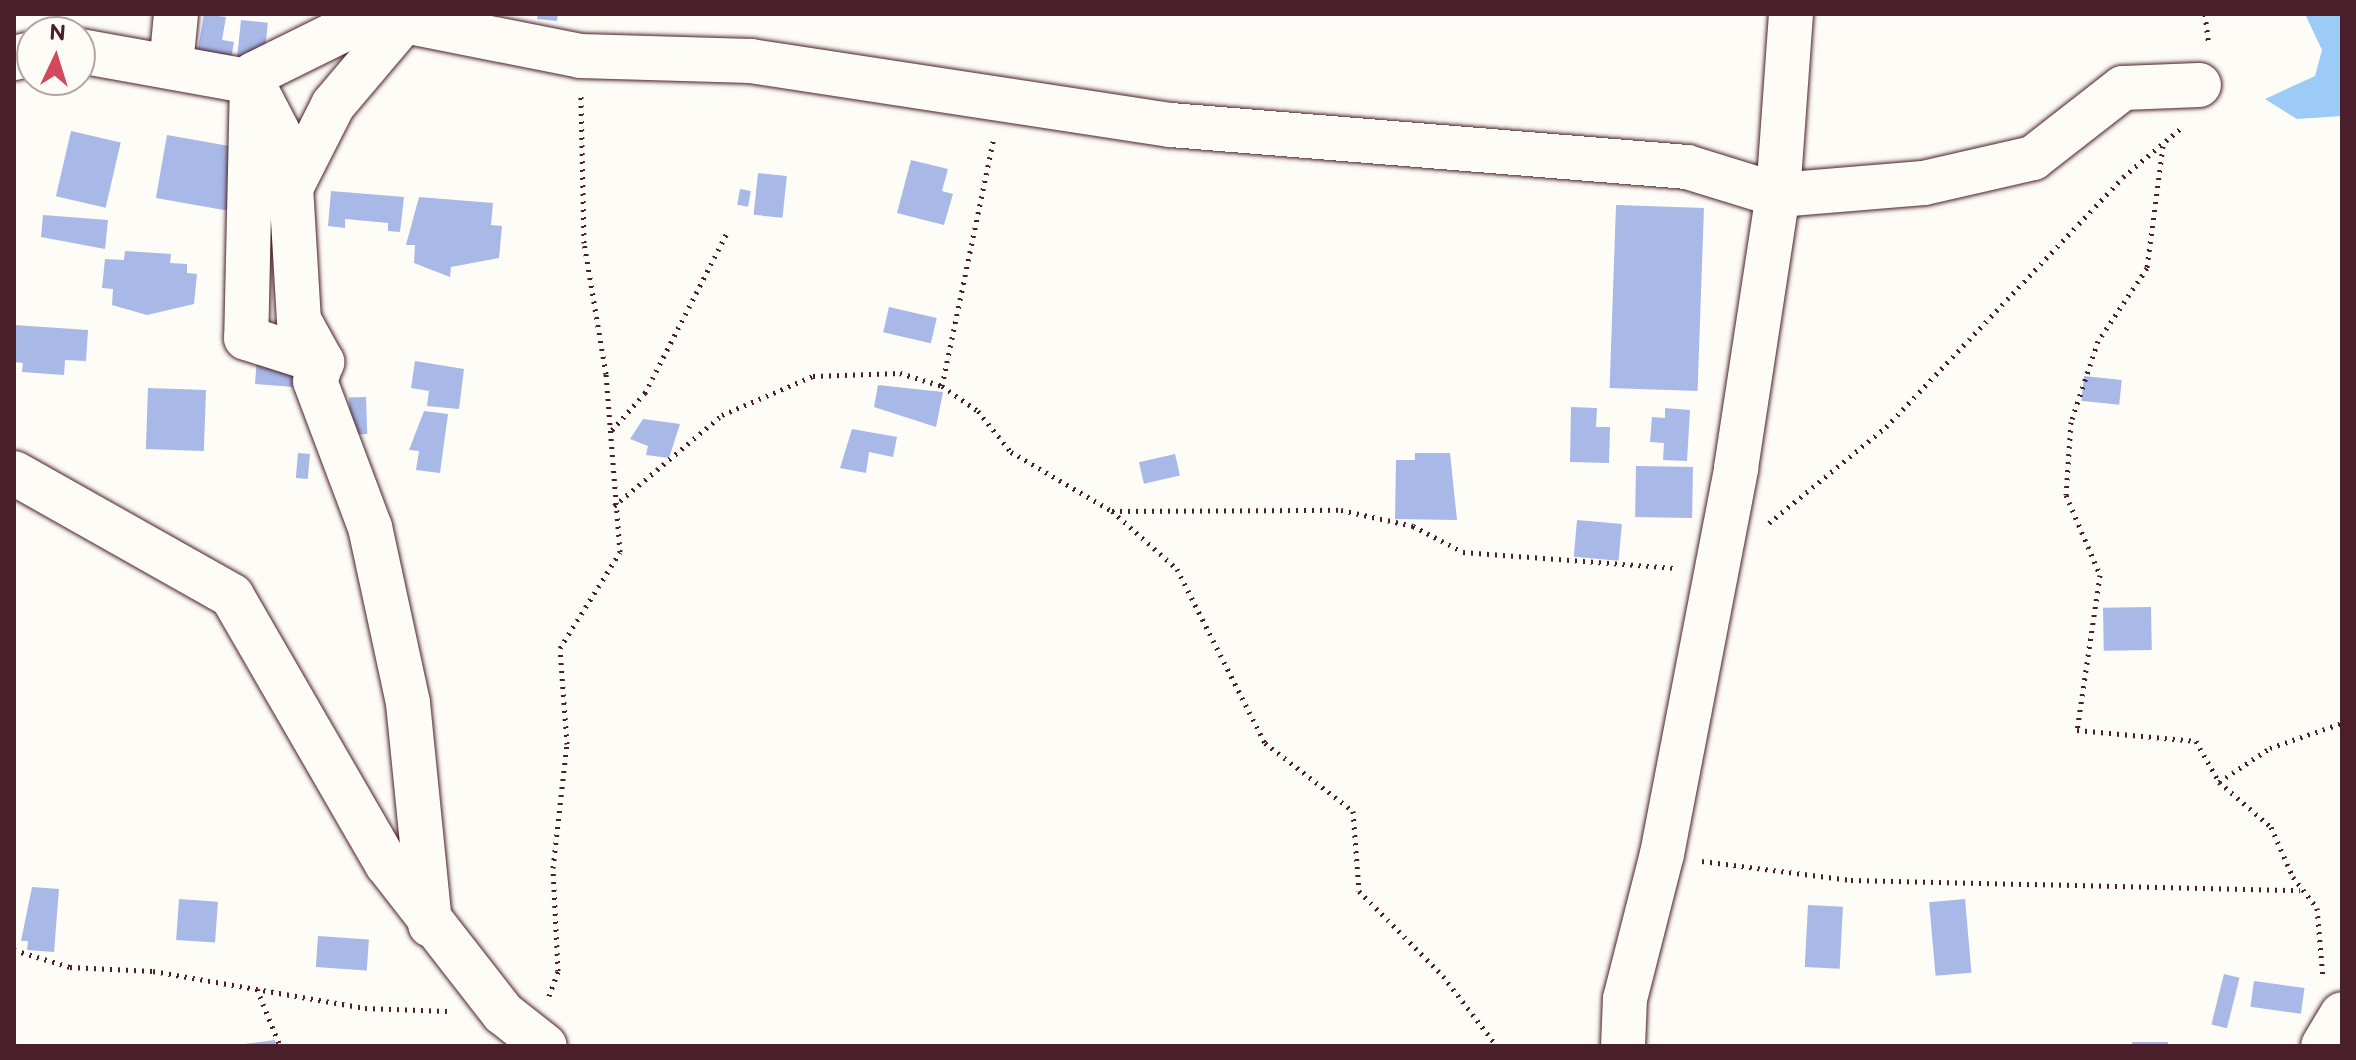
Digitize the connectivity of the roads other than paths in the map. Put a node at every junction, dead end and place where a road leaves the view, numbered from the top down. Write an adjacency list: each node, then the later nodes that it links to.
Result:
1 (176, 14): 5 (street)
2 (1791, 14): 9 (street)
3 (404, 21): 6 (street); 8 (street); 9 (street)
4 (96, 54): 5 (street)
5 (171, 66): 6 (street)
6 (252, 82): 8 (street); 10 (street)
7 (2199, 85): 9 (street)
8 (293, 184): 10 (street)
9 (1778, 195): 14 (street)
10 (322, 362): 12 (street)
11 (14, 473): 12 (street)
12 (430, 925): 13 (street)
13 (514, 1035)
14 (1623, 1046)

